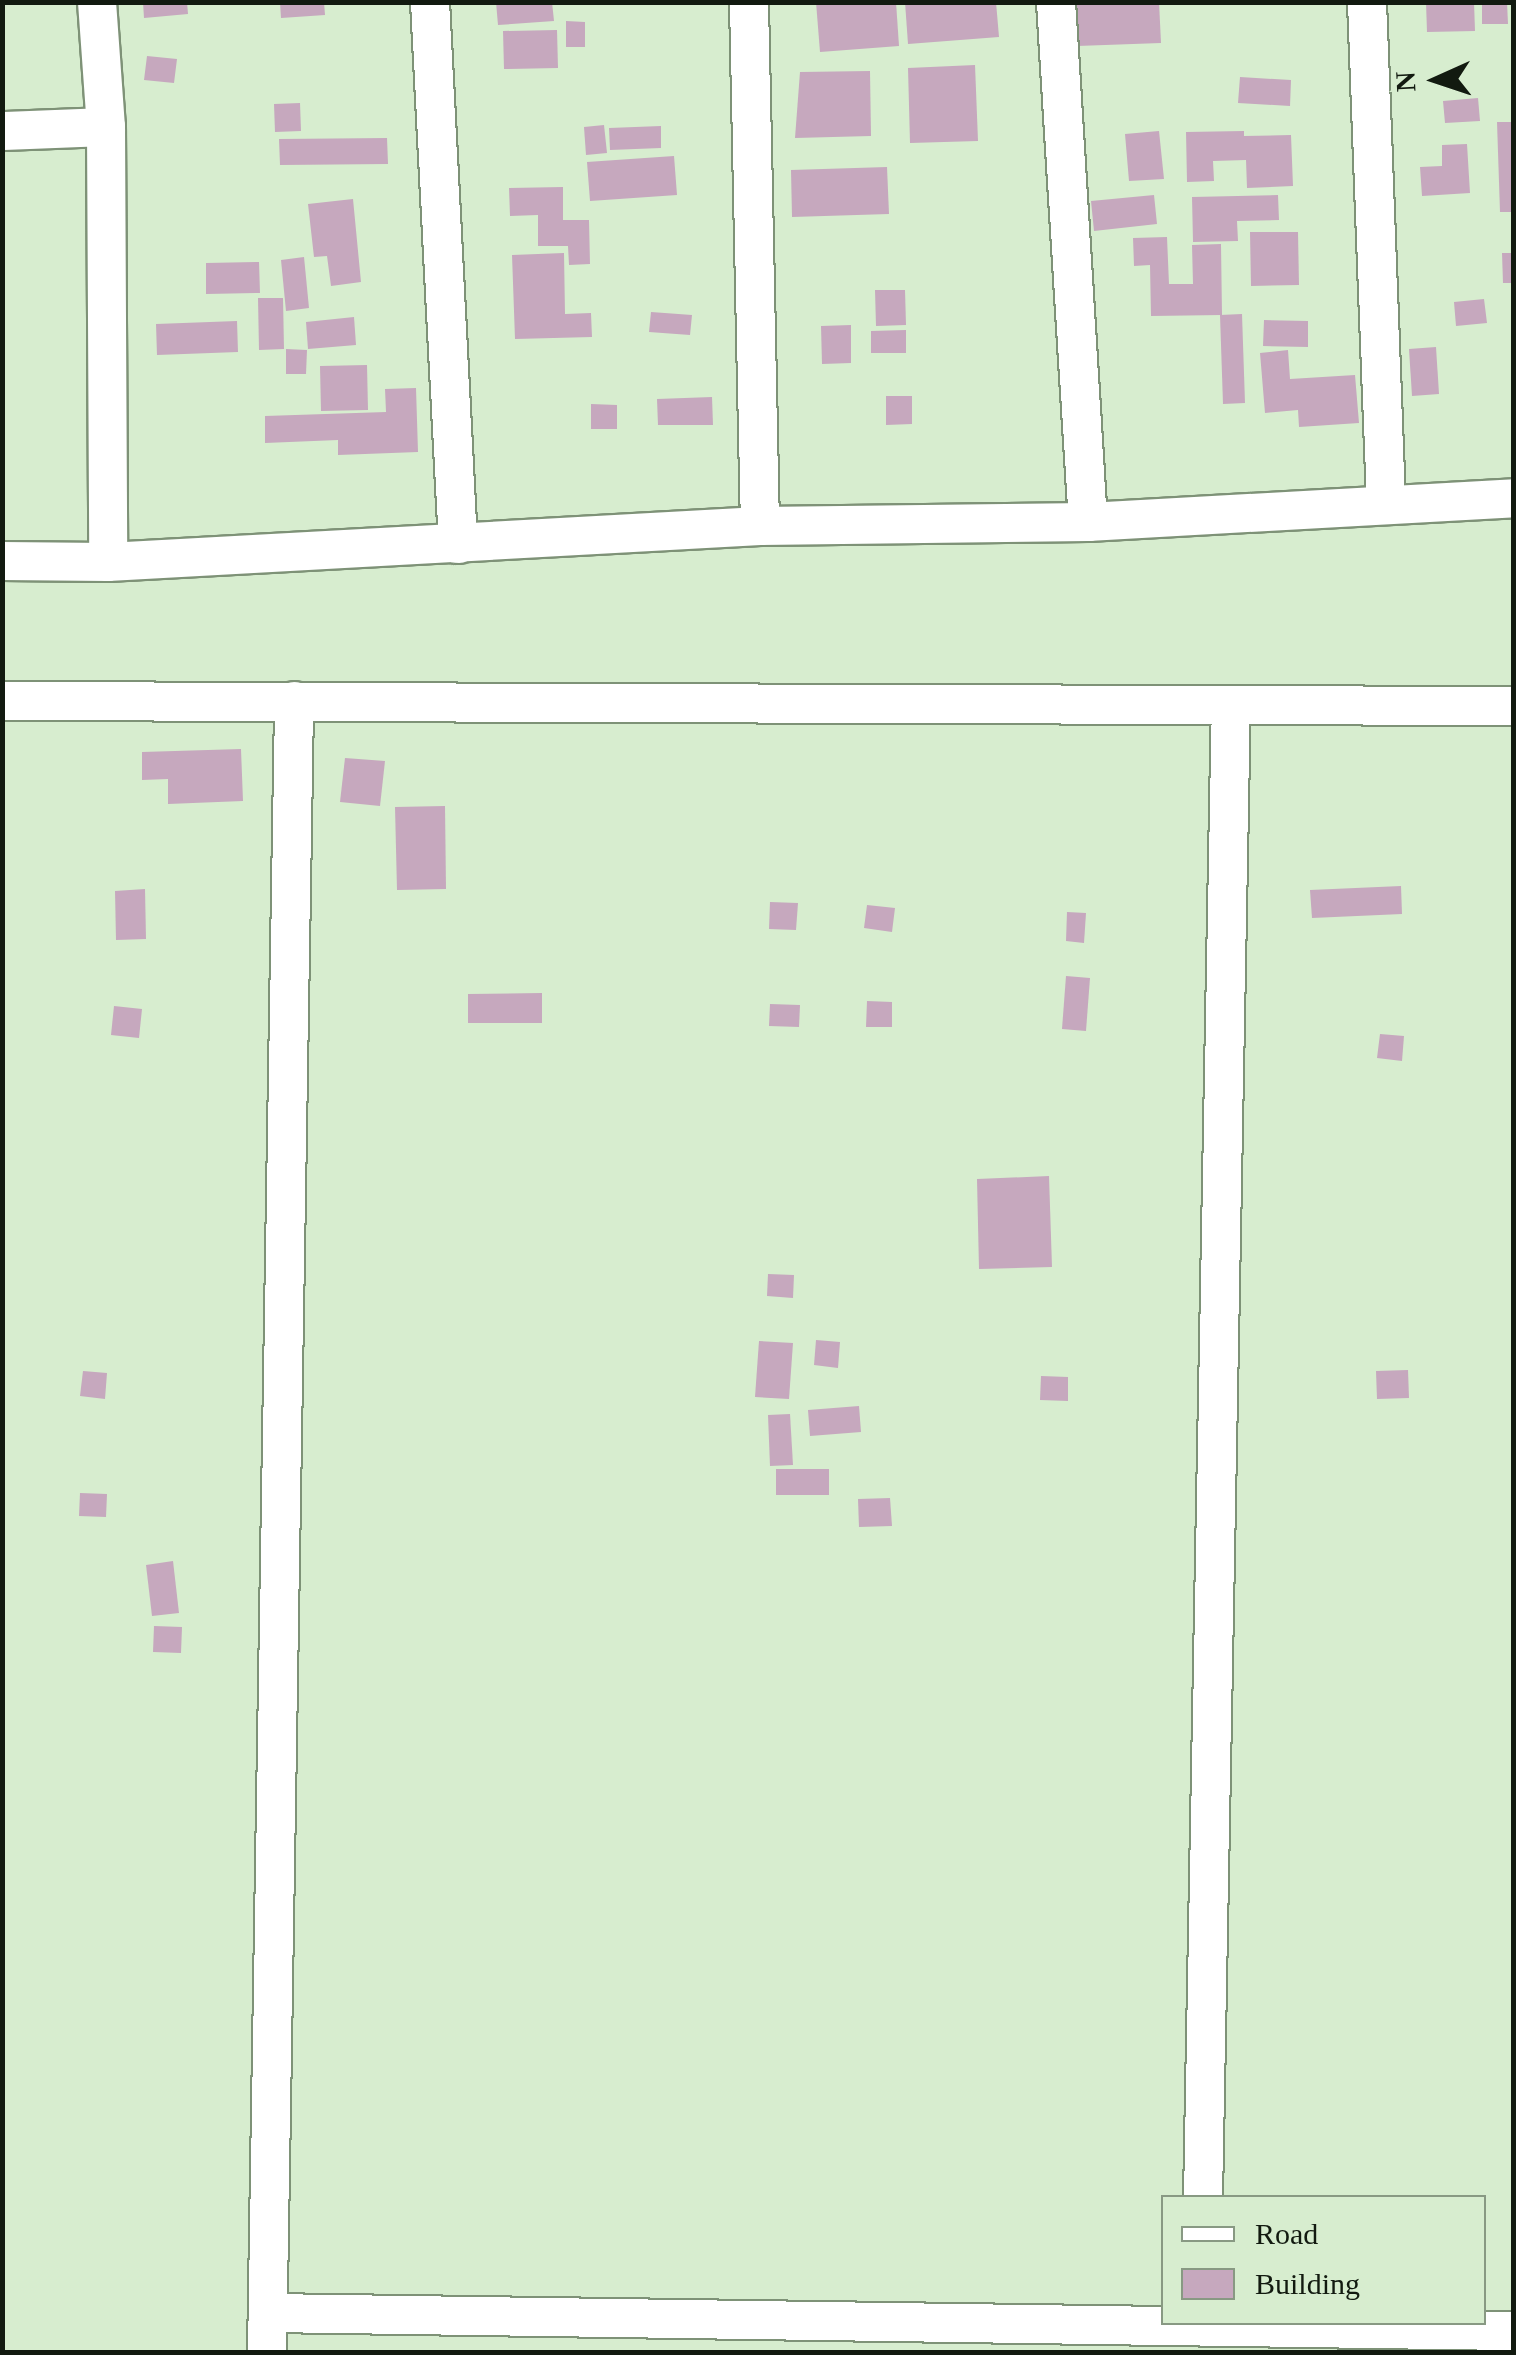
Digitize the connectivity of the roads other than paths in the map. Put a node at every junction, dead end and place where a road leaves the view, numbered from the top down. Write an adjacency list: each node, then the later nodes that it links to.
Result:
1 (97, 2): 6 (street)
2 (430, 2): 12 (street)
3 (749, 2): 11 (street)
4 (1056, 2): 10 (street)
5 (1368, 2): 9 (street)
6 (106, 127): 7 (street); 14 (street)
7 (2, 131)
8 (1514, 498): 9 (street)
9 (1386, 502): 10 (street)
10 (1088, 522): 11 (street)
11 (760, 526): 12 (street)
12 (458, 544): 14 (street)
13 (2, 561): 14 (street)
14 (108, 562)
15 (2, 701): 16 (street)
16 (294, 701): 17 (street); 20 (street)
17 (1230, 705): 18 (street); 19 (street)
18 (1514, 706)
19 (1203, 2195)
20 (268, 2313): 22 (street); 23 (street)
21 (1514, 2331): 22 (street)
22 (1200, 2334)
23 (268, 2352)

